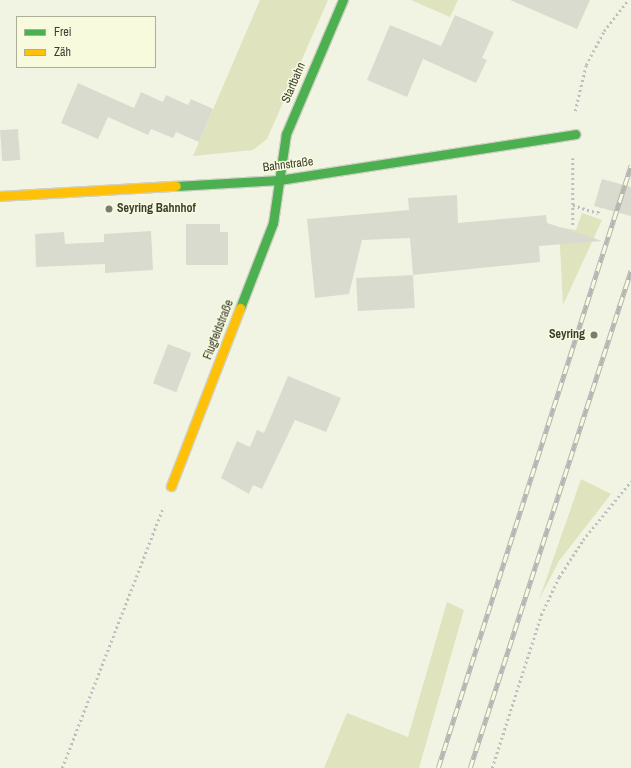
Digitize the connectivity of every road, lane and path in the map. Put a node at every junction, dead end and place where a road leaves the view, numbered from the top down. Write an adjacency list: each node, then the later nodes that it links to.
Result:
1 (343, 0): 4 (street, Startbahn)
2 (628, 0): 3 (path)
3 (575, 134): 4 (street, Bahnstraße); 6 (path)
4 (279, 180): 5 (street, Bahnstraße); 10 (street, Flugfeldstraße)
5 (0, 196)
6 (573, 205): 7 (path); 8 (path)
7 (599, 208)
8 (573, 226)
9 (631, 481): 12 (path)
10 (171, 486): 11 (path)
11 (62, 768)
12 (492, 768)

